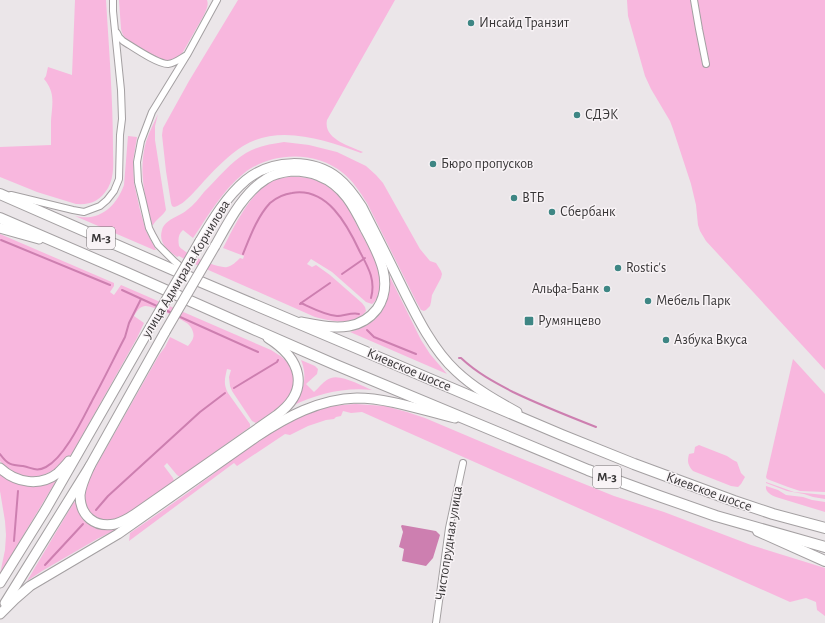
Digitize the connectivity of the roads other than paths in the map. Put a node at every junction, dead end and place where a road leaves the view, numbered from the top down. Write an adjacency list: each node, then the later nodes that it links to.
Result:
1 (113, 0): 4 (street)
2 (694, 0): 6 (street)
3 (215, 2): 5 (street)
4 (115, 30): 5 (street); 7 (street)
5 (186, 55): 11 (street)
6 (706, 64)
7 (0, 193): 11 (main road, Киевское шоссе / М-3)
8 (0, 218): 10 (main road, Киевское шоссе / М-3)
9 (0, 228): 10 (main road)
10 (61, 244): 13 (main road, Киевское шоссе / М-3)
11 (201, 282): 12 (main road, Киевское шоссе / М-3)
12 (288, 319): 15 (main road, Киевское шоссе / М-3); 18 (main road, улица Адмирала Корнилова, bridge)
13 (251, 328): 14 (main road, Киевское шоссе / М-3); 18 (main road)
14 (476, 423): 20 (main road, Киевское шоссе / М-3); 25 (main road)
15 (562, 435): 16 (main road, улица Адмирала Корнилова, bridge); 21 (main road, Киевское шоссе / М-3)
16 (78, 454): 19 (main road); 24 (main road, улица Адмирала Корнилова)
17 (463, 462): 26 (street, Чистопрудная улица)
18 (90, 466): 25 (main road, улица Адмирала Корнилова)
19 (0, 468)
20 (742, 524): 22 (main road, Киевское шоссе / М-3); 23 (main road)
21 (825, 528)
22 (825, 548)
23 (825, 561)
24 (0, 583)
25 (0, 613)
26 (436, 623)

